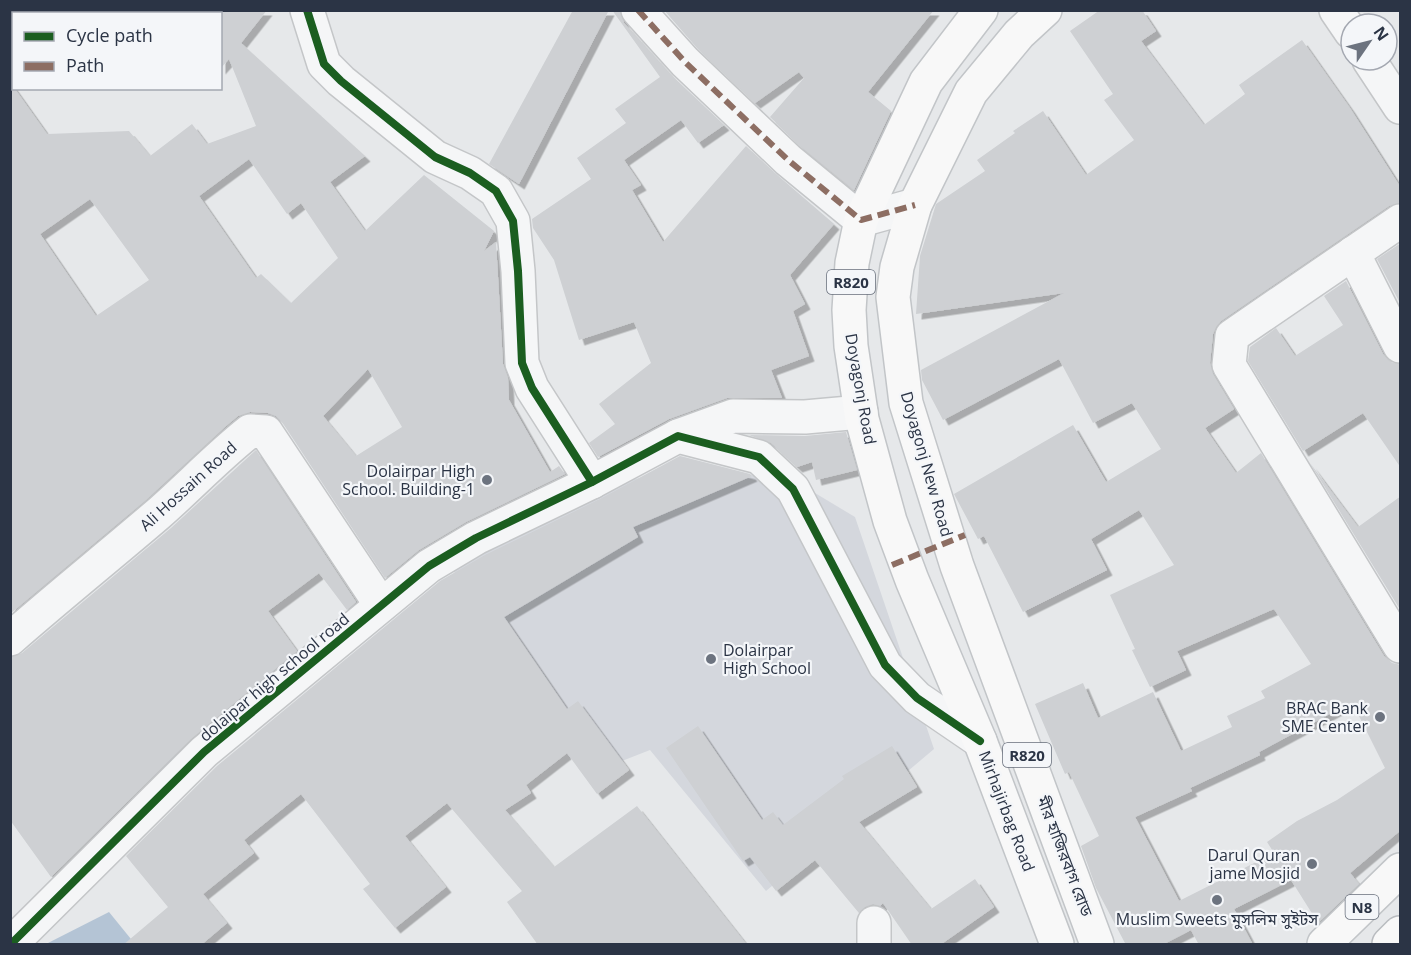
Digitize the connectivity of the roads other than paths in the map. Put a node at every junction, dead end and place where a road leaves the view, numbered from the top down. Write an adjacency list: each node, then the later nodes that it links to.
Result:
1 (307, 10): 14 (street)
2 (638, 10): 8 (street)
3 (981, 10): 8 (main road, Doyagonj Road / R820)
4 (1045, 10): 7 (main road, Doyagonj New Road / R820)
5 (1377, 72): 6 (street)
6 (1401, 107)
7 (915, 205): 8 (street); 15 (main road, Doyagonj New Road / R820)
8 (861, 220): 12 (main road, Doyagonj Road / R820)
9 (1401, 221): 10 (street)
10 (1353, 254): 11 (street); 19 (street)
11 (1401, 346)
12 (861, 412): 13 (street, dolaipar high school road); 16 (main road, Doyagonj Road / R820)
13 (678, 436): 14 (street, dolaipar high school road); 21 (street)
14 (592, 482): 17 (street, dolaipar high school road)
15 (957, 566): 20 (main road, মীর হাজিরবাগ রোড / R820)
16 (912, 580): 21 (main road, Mirhajirbag Road / R820)
17 (381, 605): 18 (street, Ali Hossain Road); 24 (street, dolaipar high school road)
18 (10, 639)
19 (1401, 646)
20 (1017, 729): 21 (main road); 26 (main road, মীর হাজিরবাগ রোড / R820)
21 (980, 741): 25 (main road, Mirhajirbag Road / R820)
22 (1401, 870): 27 (main road, N8)
23 (1401, 933): 28 (main road)
24 (11, 945)
25 (1057, 945)
26 (1097, 945)
27 (1324, 945)
28 (1389, 945)

